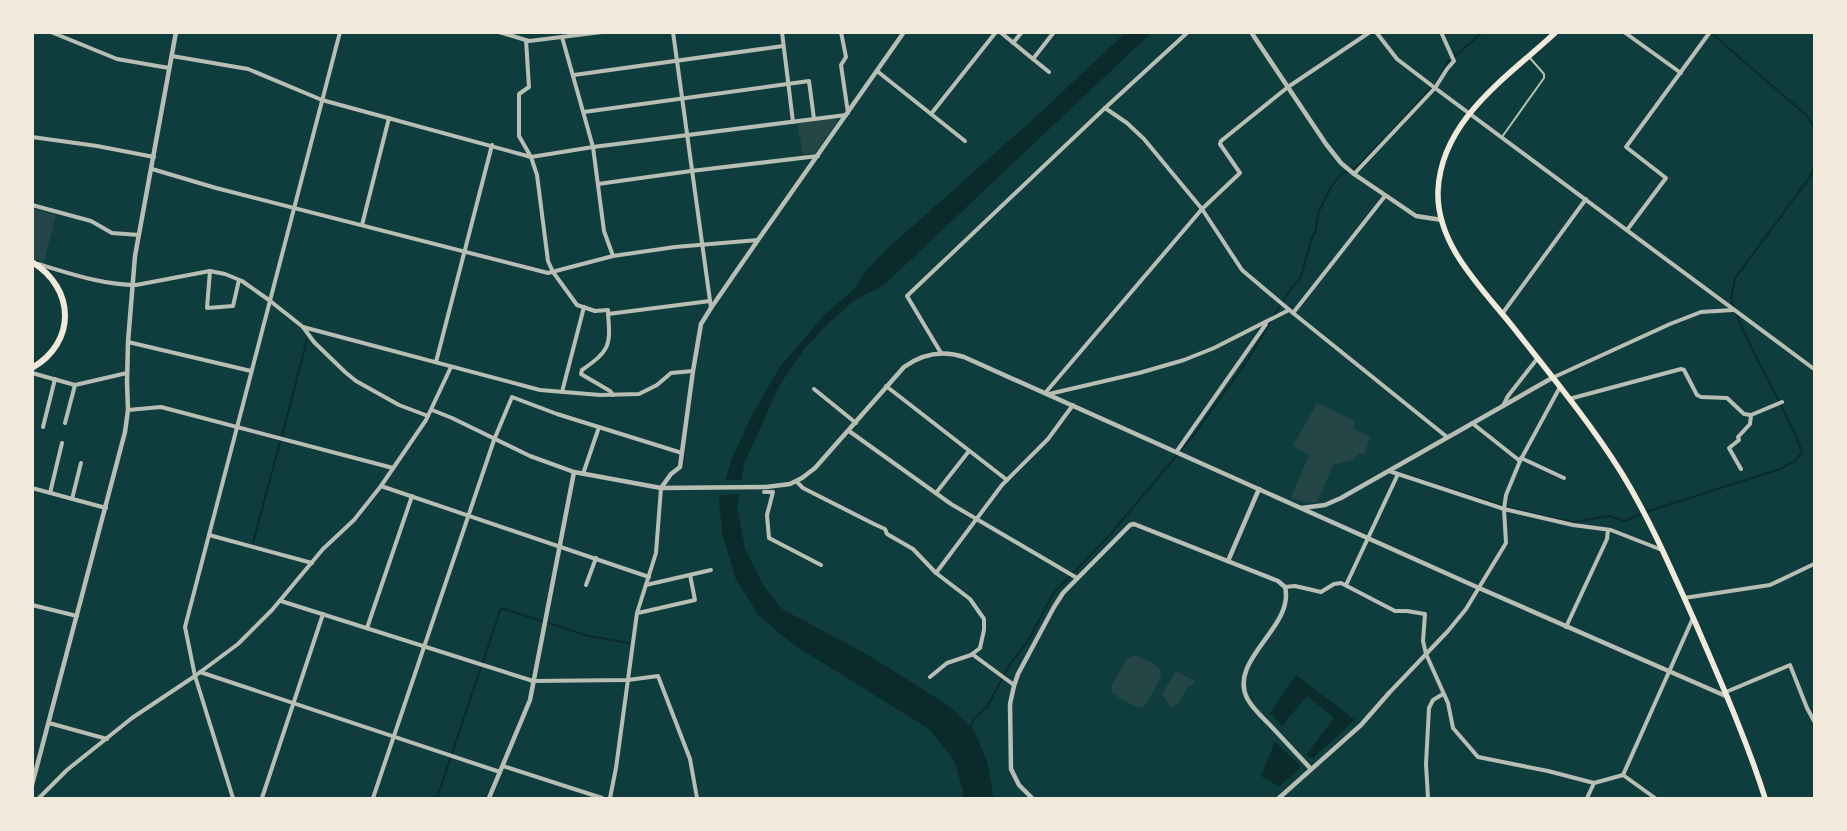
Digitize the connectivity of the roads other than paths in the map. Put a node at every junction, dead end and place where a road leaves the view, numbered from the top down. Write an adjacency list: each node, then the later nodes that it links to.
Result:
1 (51, 32): 33 (street)
2 (176, 32): 29 (street)
3 (340, 32): 42 (street)
4 (499, 32): 26 (street)
5 (602, 32): 23 (street)
6 (673, 32): 32 (street)
7 (782, 32): 28 (street)
8 (841, 32): 45 (street)
9 (904, 32): 34 (street)
10 (996, 32): 46 (street)
11 (1000, 32): 27 (street)
12 (1022, 32): 27 (street)
13 (1054, 32): 31 (street)
14 (1188, 32): 43 (street)
15 (1250, 32): 39 (street)
16 (1370, 32): 39 (street)
17 (1376, 32): 40 (street)
18 (1441, 32): 40 (street)
19 (1546, 32): 25 (street)
20 (1556, 32): 25 (main road)
21 (1624, 32): 36 (street)
22 (1710, 32): 36 (street)
23 (595, 33): 24 (street)
24 (562, 37): 26 (street); 37 (street)
25 (1551, 38): 30 (main road)
26 (526, 40): 59 (street)
27 (1013, 43): 31 (street)
28 (783, 46): 32 (street); 38 (street)
29 (172, 56): 33 (street); 42 (street)
30 (1529, 57): 47 (main road); 53 (lane)
31 (1033, 59): 35 (street)
32 (677, 62): 37 (street); 41 (street)
33 (169, 68): 58 (street)
34 (877, 71): 45 (street); 46 (street)
35 (1049, 72)
36 (1680, 73): 71 (street)
37 (574, 75): 44 (street)
38 (788, 84): 41 (street); 49 (street); 50 (street)
39 (1288, 87): 62 (street); 68 (street)
40 (1435, 88): 47 (street); 62 (street)
41 (682, 98): 44 (street); 51 (street)
42 (322, 100): 48 (street); 67 (street)
43 (1104, 108): 68 (street); 93 (street)
44 (584, 112): 56 (street)
45 (847, 114): 49 (street); 57 (street)
46 (931, 114): 54 (street)
47 (1470, 114): 53 (street); 69 (main road)
48 (389, 118): 55 (street); 70 (street)
49 (814, 119): 50 (street)
50 (793, 122): 51 (street)
51 (686, 135): 56 (street); 61 (street)
52 (32, 137): 58 (street)
53 (1502, 137): 65 (street)
54 (965, 141)
55 (492, 145): 59 (street); 75 (street)
56 (593, 147): 59 (street); 63 (street)
57 (818, 156): 61 (street); 73 (street)
58 (154, 157): 60 (street)
59 (531, 157): 79 (street)
60 (152, 169): 67 (street); 72 (street)
61 (691, 170): 63 (street); 74 (street)
62 (1351, 171): 64 (street)
63 (598, 184): 76 (street)
64 (1385, 196): 69 (street); 87 (street)
65 (1586, 199): 71 (street); 89 (street)
66 (32, 205): 72 (street)
67 (293, 208): 70 (street); 82 (street)
68 (1202, 209): 87 (street); 110 (street)
69 (1442, 220): 89 (main road)
70 (362, 225): 75 (street)
71 (1627, 230): 86 (street)
72 (139, 235): 81 (street)
73 (758, 240): 74 (street); 85 (street)
74 (701, 244): 76 (street); 83 (street)
75 (464, 252): 79 (street); 95 (street)
76 (613, 256): 79 (street)
77 (32, 262): 81 (street); 97 (highway)
78 (210, 271): 80 (street); 80 (street); 81 (street)
79 (553, 272): 84 (street)
80 (239, 280): 82 (street)
81 (132, 285): 92 (street)
82 (269, 300): 91 (street); 99 (street)
83 (710, 301): 85 (street); 88 (street)
84 (584, 307): 88 (street); 109 (street)
85 (710, 308): 100 (street)
86 (1733, 310): 98 (street); 103 (street)
87 (1291, 312): 90 (street); 127 (street)
88 (608, 314): 111 (street)
89 (1502, 314): 94 (main road)
90 (1268, 322): 110 (street); 131 (street)
91 (303, 327): 95 (street); 119 (street)
92 (128, 342): 99 (street); 102 (street)
93 (941, 353): 106 (street); 110 (street)
94 (1537, 358): 103 (main road); 115 (street)
95 (436, 362): 96 (street)
96 (451, 366): 109 (street); 117 (street)
97 (32, 368)
98 (1814, 369)
99 (251, 371): 124 (street)
100 (692, 371): 111 (street); 132 (street)
101 (32, 373): 104 (street)
102 (127, 373): 105 (street); 116 (street)
103 (1552, 378): 107 (main road); 115 (street)
104 (55, 379): 105 (street); 123 (street)
105 (76, 384): 122 (street)
106 (886, 386): 120 (street); 130 (street)
107 (1560, 387): 112 (main road); 133 (street)
108 (814, 390): 120 (street)
109 (562, 392): 111 (street)
110 (1047, 393): 114 (street)
111 (613, 395)
112 (1569, 399): 118 (street); 162 (main road)
113 (1782, 402): 118 (street)
114 (1073, 405): 131 (street); 142 (street)
115 (1503, 406): 121 (street)
116 (128, 410): 124 (street); 153 (street)
117 (432, 410): 119 (street); 128 (street)
118 (1751, 415): 136 (street)
119 (428, 416): 135 (street)
120 (856, 423): 126 (street)
121 (1472, 423): 127 (street); 133 (street)
122 (66, 424)
123 (43, 426)
124 (237, 426): 135 (street); 159 (street)
125 (599, 427): 128 (street); 132 (street); 139 (street)
126 (849, 431): 143 (street); 150 (street)
127 (1447, 437): 137 (street)
128 (494, 440): 138 (street); 156 (street)
129 (62, 443): 149 (street)
130 (969, 451): 142 (street); 150 (street)
131 (1177, 451): 147 (street)
132 (682, 453): 146 (street)
133 (1520, 459): 141 (street); 155 (street)
134 (81, 462): 152 (street)
135 (393, 468): 144 (street)
136 (1741, 469)
137 (1389, 471): 140 (street); 154 (street)
138 (574, 472): 139 (street); 161 (street)
139 (583, 474): 146 (street)
140 (1398, 474): 155 (street); 160 (street)
141 (1564, 478)
142 (1006, 480): 157 (street)
143 (797, 482): 146 (street); 169 (street)
144 (381, 486): 151 (street); 165 (street)
145 (32, 488): 149 (street)
146 (661, 488): 171 (street)
147 (1259, 489): 154 (street); 164 (street)
148 (764, 492): 167 (street)
149 (50, 493): 152 (street)
150 (936, 493): 157 (street)
151 (412, 496): 156 (street); 186 (street)
152 (72, 499): 153 (street)
153 (106, 508): 183 (street)
154 (1301, 508): 160 (street)
155 (1504, 509): 158 (street); 177 (street)
156 (469, 516): 161 (street); 187 (street)
157 (976, 519): 169 (street); 172 (street)
158 (1608, 530): 162 (street); 185 (street)
159 (209, 535): 165 (street); 192 (street)
160 (1368, 538): 174 (street); 177 (street)
161 (560, 546): 163 (street); 195 (street)
162 (1663, 550): 178 (main road)
163 (596, 558): 171 (street); 175 (street)
164 (1228, 561): 172 (street); 176 (street)
165 (312, 563): 179 (street)
166 (1814, 564): 178 (street)
167 (821, 565)
168 (710, 570): 170 (street)
169 (936, 573): 188 (street)
170 (690, 574): 173 (street); 181 (street)
171 (649, 577): 173 (street)
172 (1077, 578): 196 (street)
173 (646, 585): 181 (street)
174 (1346, 585): 176 (street); 189 (street)
175 (586, 586)
176 (1285, 587): 206 (street)
177 (1478, 588): 185 (street); 189 (street)
178 (1684, 598): 184 (main road)
179 (281, 601): 182 (street); 190 (street)
180 (32, 605): 183 (street)
181 (638, 613): 194 (street)
182 (323, 614): 186 (street); 200 (street)
183 (77, 616): 202 (street)
184 (1693, 618): 191 (street); 199 (main road)
185 (1566, 627): 191 (street)
186 (367, 628): 187 (street)
187 (425, 646): 195 (street); 203 (street)
188 (972, 654): 193 (street); 196 (street)
189 (1426, 654): 197 (street); 198 (street)
190 (200, 672): 192 (street); 200 (street)
191 (1669, 672): 199 (street); 208 (street)
192 (195, 676): 204 (street); 212 (street)
193 (930, 677)
194 (628, 680): 195 (street); 217 (street); 218 (street)
195 (533, 681): 205 (street)
196 (1014, 685): 219 (street)
197 (1389, 693): 206 (street)
198 (1443, 694): 209 (street); 221 (street)
199 (1727, 695): 201 (street); 224 (main road)
200 (293, 703): 203 (street); 213 (street)
201 (1814, 721)
202 (49, 724): 204 (street); 210 (street)
203 (394, 736): 207 (street); 214 (street)
204 (106, 739): 211 (street)
205 (503, 766): 207 (street); 216 (street)
206 (1311, 769): 220 (street)
207 (500, 772): 215 (street)
208 (1623, 775): 209 (street); 223 (street)
209 (1594, 783): 222 (street)
210 (32, 785)
211 (39, 798)
212 (233, 798)
213 (262, 798)
214 (373, 798)
215 (489, 798)
216 (602, 798)
217 (610, 798)
218 (697, 798)
219 (1032, 798)
220 (1279, 798)
221 (1428, 798)
222 (1587, 798)
223 (1654, 798)
224 (1765, 798)

